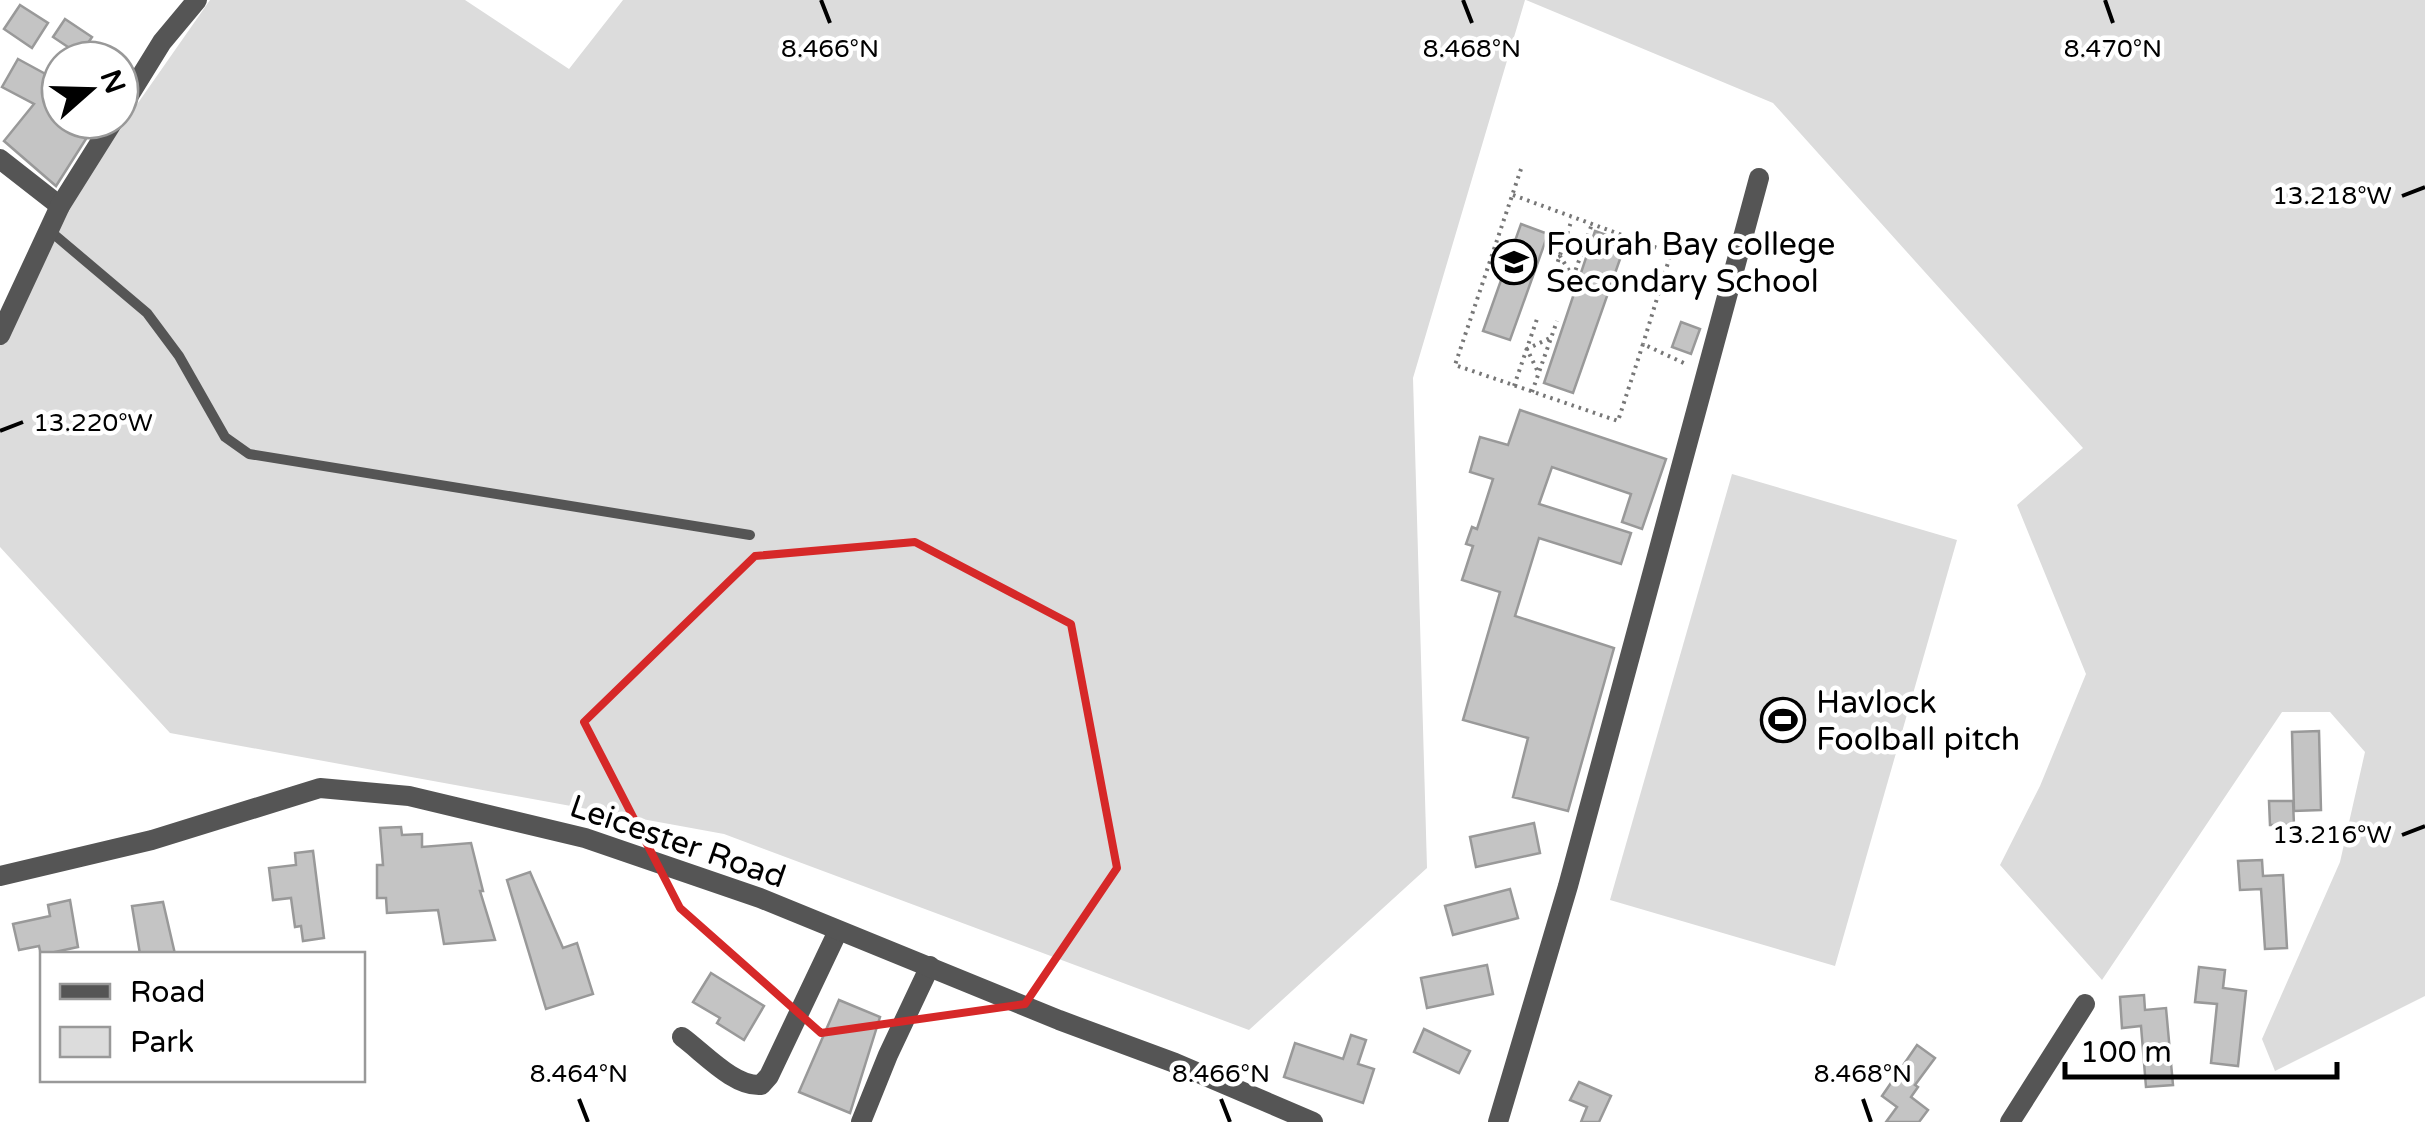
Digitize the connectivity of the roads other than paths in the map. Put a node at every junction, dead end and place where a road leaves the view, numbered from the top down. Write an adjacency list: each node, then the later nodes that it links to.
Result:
1 (197, 0): 2 (street)
2 (140, 78)
3 (101, 140): 6 (street)
4 (0, 159): 6 (street)
5 (1758, 178): 17 (street)
6 (60, 206): 7 (street)
7 (49, 230): 8 (street); 9 (lane)
8 (0, 335)
9 (750, 535)
10 (0, 876): 11 (street, Leicester Road)
11 (838, 930): 12 (street, Leicester Road); 14 (street)
12 (930, 966): 15 (street); 16 (street, Leicester Road)
13 (2085, 1004): 18 (street)
14 (682, 1037)
15 (861, 1122)
16 (1312, 1122)
17 (1498, 1122)
18 (2010, 1122)

